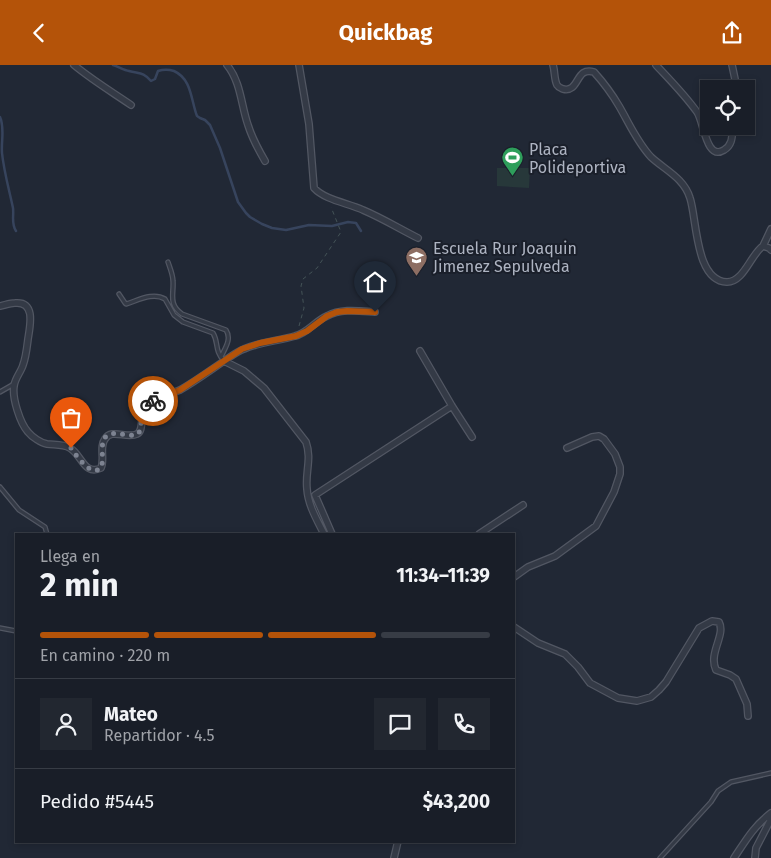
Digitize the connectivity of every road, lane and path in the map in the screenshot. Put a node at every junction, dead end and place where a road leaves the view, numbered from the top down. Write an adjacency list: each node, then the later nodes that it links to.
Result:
1 (74, 65): 8 (street)
2 (227, 65): 12 (street)
3 (299, 65): 13 (street)
4 (553, 65): 16 (street)
5 (656, 65): 9 (street)
6 (732, 65): 7 (street)
7 (735, 80)
8 (131, 105)
9 (700, 119)
10 (705, 135): 11 (street)
11 (732, 135)
12 (265, 161)
13 (327, 197): 15 (street); 22 (path)
14 (771, 229): 16 (street)
15 (418, 238)
16 (763, 246): 17 (street)
17 (771, 249)
18 (168, 262): 24 (lane)
19 (119, 294): 24 (lane)
20 (0, 306): 25 (street)
21 (375, 312): 22 (street)
22 (296, 336): 24 (street)
23 (420, 351): 27 (street)
24 (222, 359): 25 (street); 32 (street)
25 (14, 384): 26 (lane)
26 (0, 392)
27 (452, 406): 28 (street); 31 (street)
28 (472, 437)
29 (567, 448): 38 (street)
30 (0, 487): 34 (lane)
31 (315, 495): 32 (street); 36 (street)
32 (308, 500): 35 (street)
33 (523, 505): 37 (street)
34 (47, 533)
35 (324, 533)
36 (332, 533)
37 (481, 533)
38 (515, 576)
39 (0, 628): 41 (lane)
40 (515, 628): 42 (street)
41 (15, 631)
42 (748, 716)
43 (771, 773): 48 (lane)
44 (771, 813): 49 (street)
45 (771, 819): 50 (street)
46 (398, 843): 47 (street)
47 (394, 858)
48 (660, 858)
49 (734, 858)
50 (755, 858)

